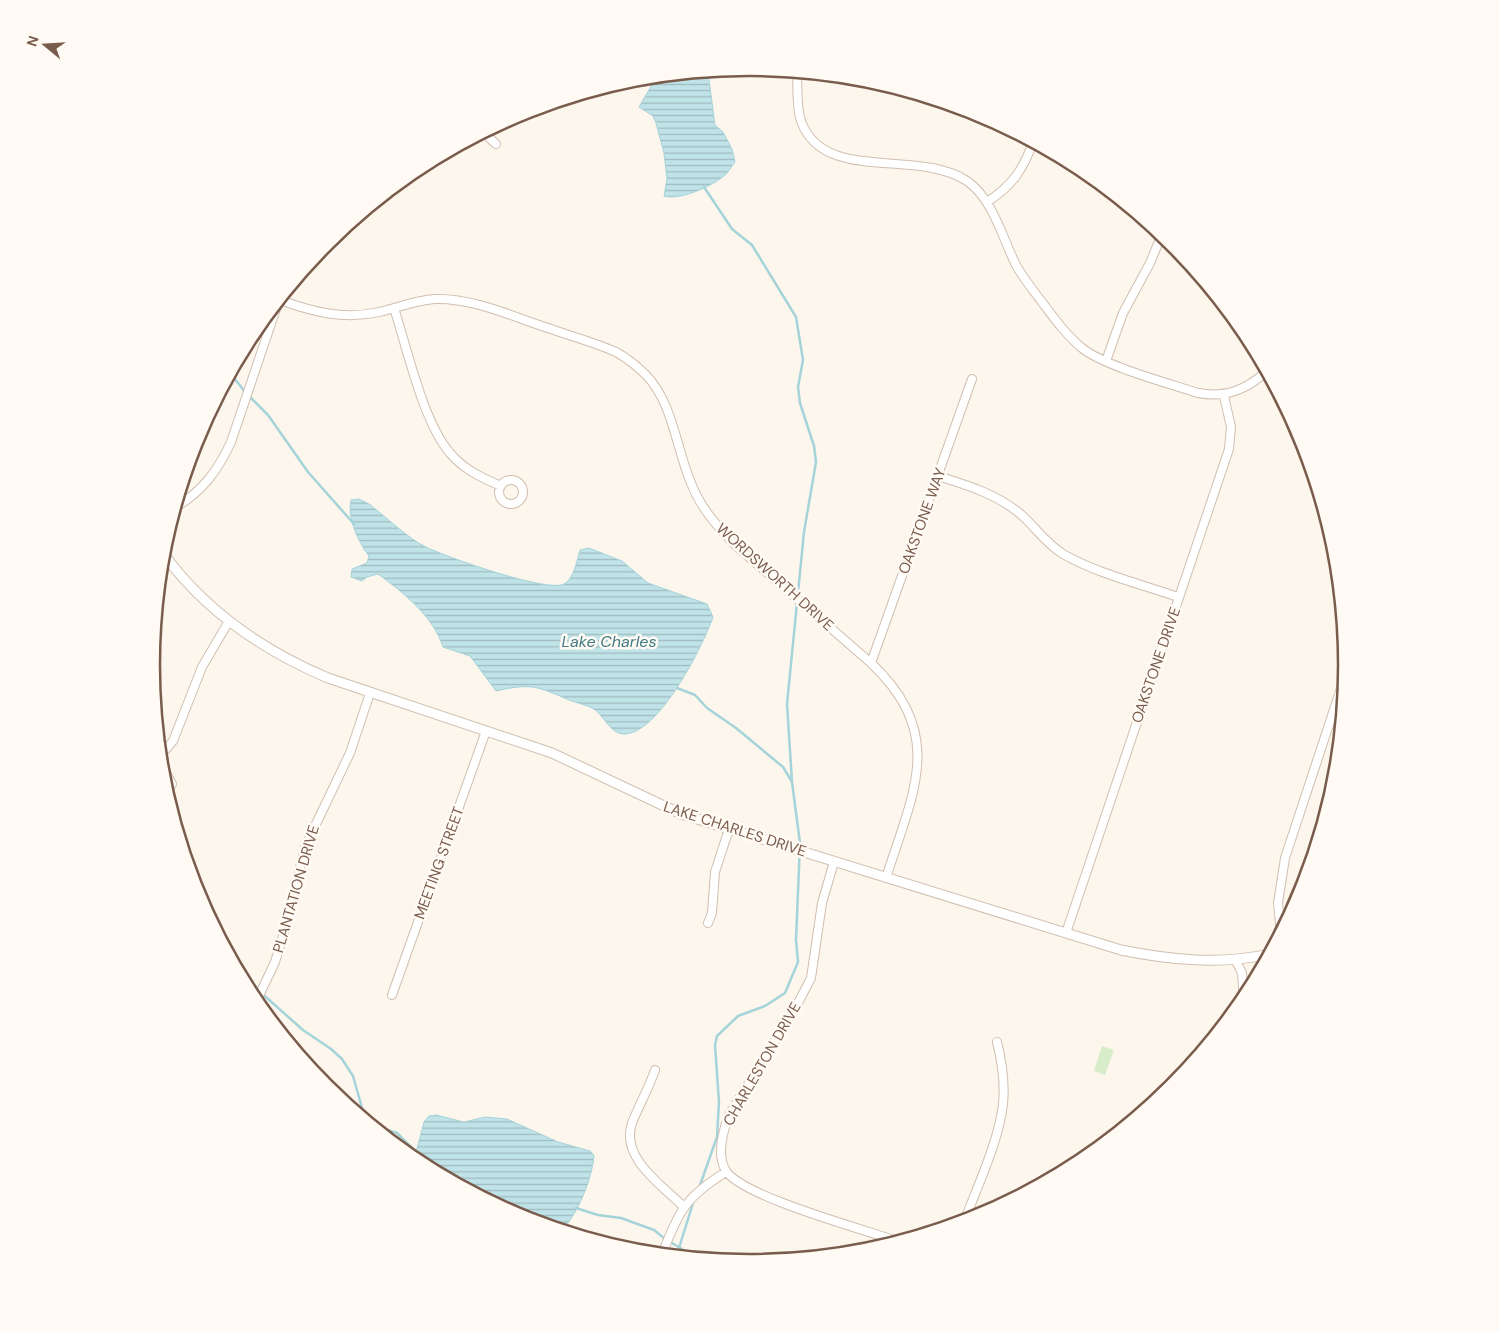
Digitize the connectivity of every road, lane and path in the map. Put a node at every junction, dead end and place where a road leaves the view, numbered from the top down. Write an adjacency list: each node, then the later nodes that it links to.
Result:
1 (797, 79): 5 (street)
2 (489, 137): 3 (street)
3 (496, 144)
4 (1031, 148): 5 (street)
5 (987, 202): 10 (street)
6 (1159, 242): 10 (street)
7 (286, 302): 8 (street, WORDSWORTH DRIVE)
8 (394, 308): 15 (street); 20 (street, WORDSWORTH DRIVE)
9 (273, 319): 16 (street)
10 (1106, 361): 13 (street)
11 (1262, 375): 13 (street)
12 (972, 379): 14 (street, OAKSTONE WAY)
13 (1224, 396): 18 (street, OAKSTONE DRIVE)
14 (938, 476): 18 (street); 20 (street, OAKSTONE WAY)
15 (501, 486)
16 (184, 502)
17 (170, 561): 19 (street, LAKE CHARLES DRIVE)
18 (1178, 597): 30 (street, OAKSTONE DRIVE)
19 (229, 621): 21 (street, LAKE CHARLES DRIVE); 24 (street)
20 (872, 663): 27 (street, WORDSWORTH DRIVE)
21 (370, 693): 23 (street, LAKE CHARLES DRIVE); 34 (street, PLANTATION DRIVE)
22 (1337, 700): 28 (street)
23 (486, 730): 25 (street, LAKE CHARLES DRIVE); 35 (street, MEETING STREET)
24 (166, 748)
25 (729, 829): 26 (street, LAKE CHARLES DRIVE); 29 (street)
26 (834, 862): 27 (street, LAKE CHARLES DRIVE); 38 (street, CHARLESTON DRIVE)
27 (886, 878): 30 (street, LAKE CHARLES DRIVE)
28 (1280, 922)
29 (708, 923)
30 (1066, 932): 32 (street, LAKE CHARLES DRIVE)
31 (1262, 955): 32 (street, LAKE CHARLES DRIVE)
32 (1235, 960): 33 (street)
33 (1243, 987)
34 (260, 993)
35 (392, 995)
36 (997, 1042): 40 (street)
37 (655, 1070): 39 (street)
38 (726, 1172): 39 (street); 41 (street)
39 (684, 1206): 42 (street)
40 (967, 1213)
41 (888, 1238)
42 (665, 1248)

